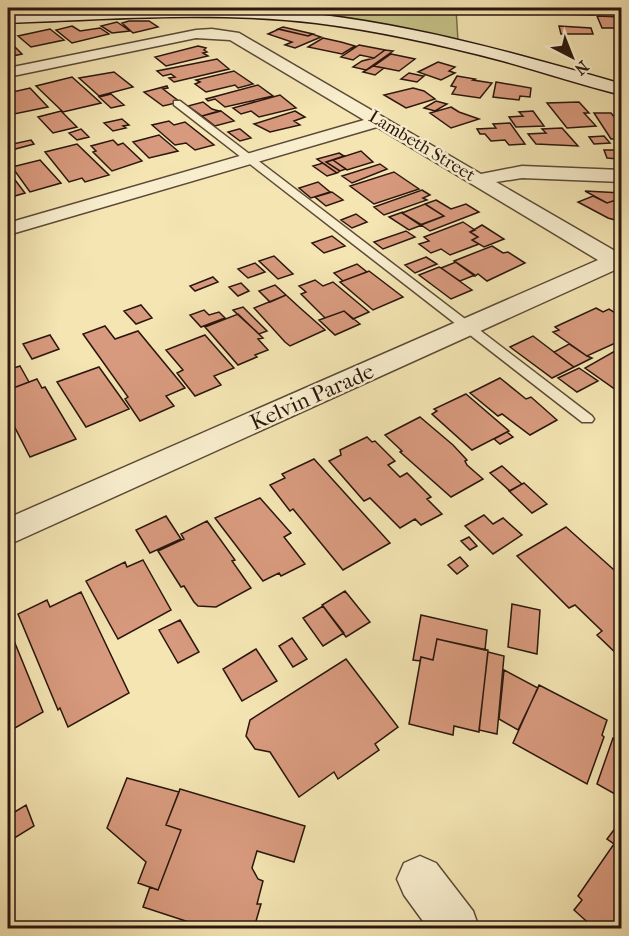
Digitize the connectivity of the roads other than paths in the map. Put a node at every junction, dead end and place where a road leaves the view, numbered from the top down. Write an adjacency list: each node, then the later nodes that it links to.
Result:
1 (184, 9): 2 (main road); 4 (main road)
2 (8, 19)
3 (8, 73): 6 (street, Lambeth Street)
4 (621, 90)
5 (177, 103): 7 (lane)
6 (380, 121): 7 (street); 9 (street, Lambeth Street)
7 (250, 159): 10 (street); 12 (lane)
8 (621, 176): 9 (street)
9 (477, 180): 11 (street, Lambeth Street)
10 (8, 230)
11 (619, 263): 12 (street, Kelvin Parade)
12 (468, 327): 13 (lane); 14 (street, Kelvin Parade)
13 (587, 419)
14 (8, 532)
15 (420, 879): 16 (street)
16 (456, 928)

